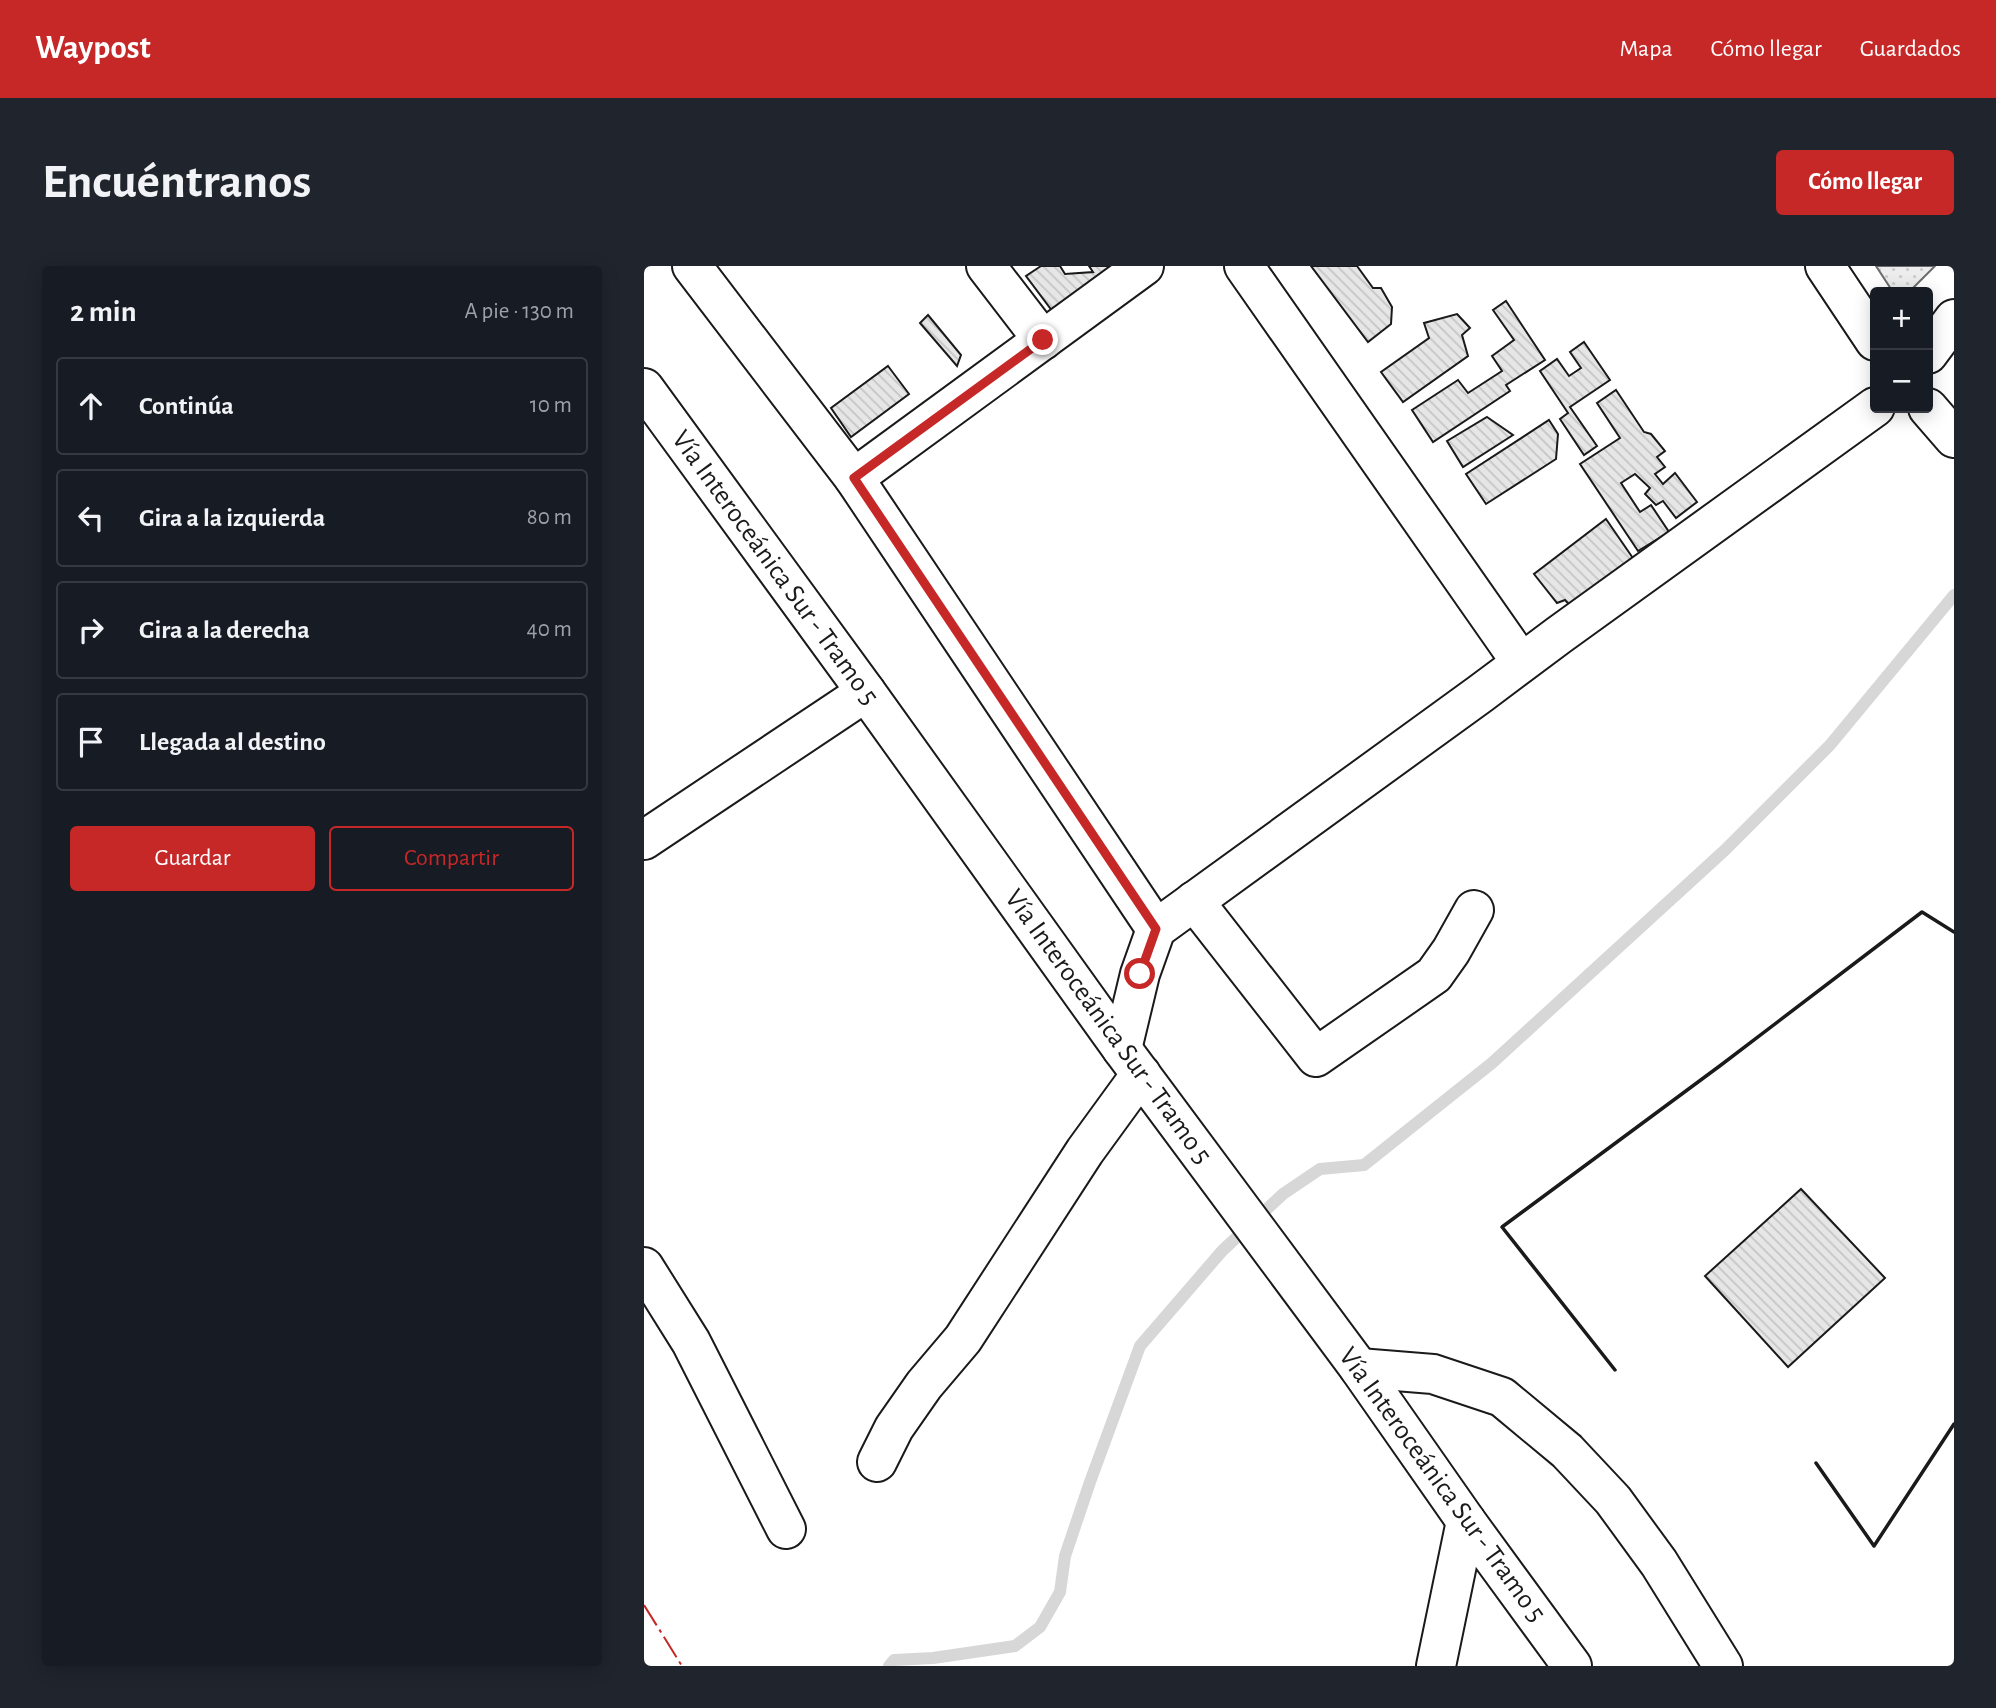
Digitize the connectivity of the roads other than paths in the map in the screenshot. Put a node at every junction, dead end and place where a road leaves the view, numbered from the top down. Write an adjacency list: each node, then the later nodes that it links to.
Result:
1 (692, 266): 14 (main road)
2 (986, 266): 8 (main road)
3 (1144, 266): 8 (main road)
4 (1244, 266): 15 (main road)
5 (1825, 266): 7 (main road)
6 (1954, 319): 9 (main road)
7 (1870, 334)
8 (1043, 340): 14 (main road)
9 (1931, 350)
10 (644, 388): 16 (main road, Vía Interoceánica Sur - Tramo 5)
11 (1870, 412): 15 (main road)
12 (1932, 413): 13 (main road)
13 (1954, 438)
14 (854, 478): 20 (main road)
15 (1521, 663): 18 (main road)
16 (866, 692): 17 (main road); 21 (main road, Vía Interoceánica Sur - Tramo 5)
17 (644, 841)
18 (1194, 901): 19 (main road); 20 (main road)
19 (1474, 910)
20 (1156, 929): 21 (main road)
21 (1132, 1062): 23 (main road, Vía Interoceánica Sur - Tramo 5); 24 (main road)
22 (644, 1267): 26 (main road)
23 (1359, 1368): 25 (main road, Vía Interoceánica Sur - Tramo 5); 29 (main road)
24 (877, 1462)
25 (1466, 1521): 27 (main road); 28 (main road, Vía Interoceánica Sur - Tramo 5)
26 (786, 1529)
27 (1436, 1666)
28 (1572, 1666)
29 (1723, 1666)

